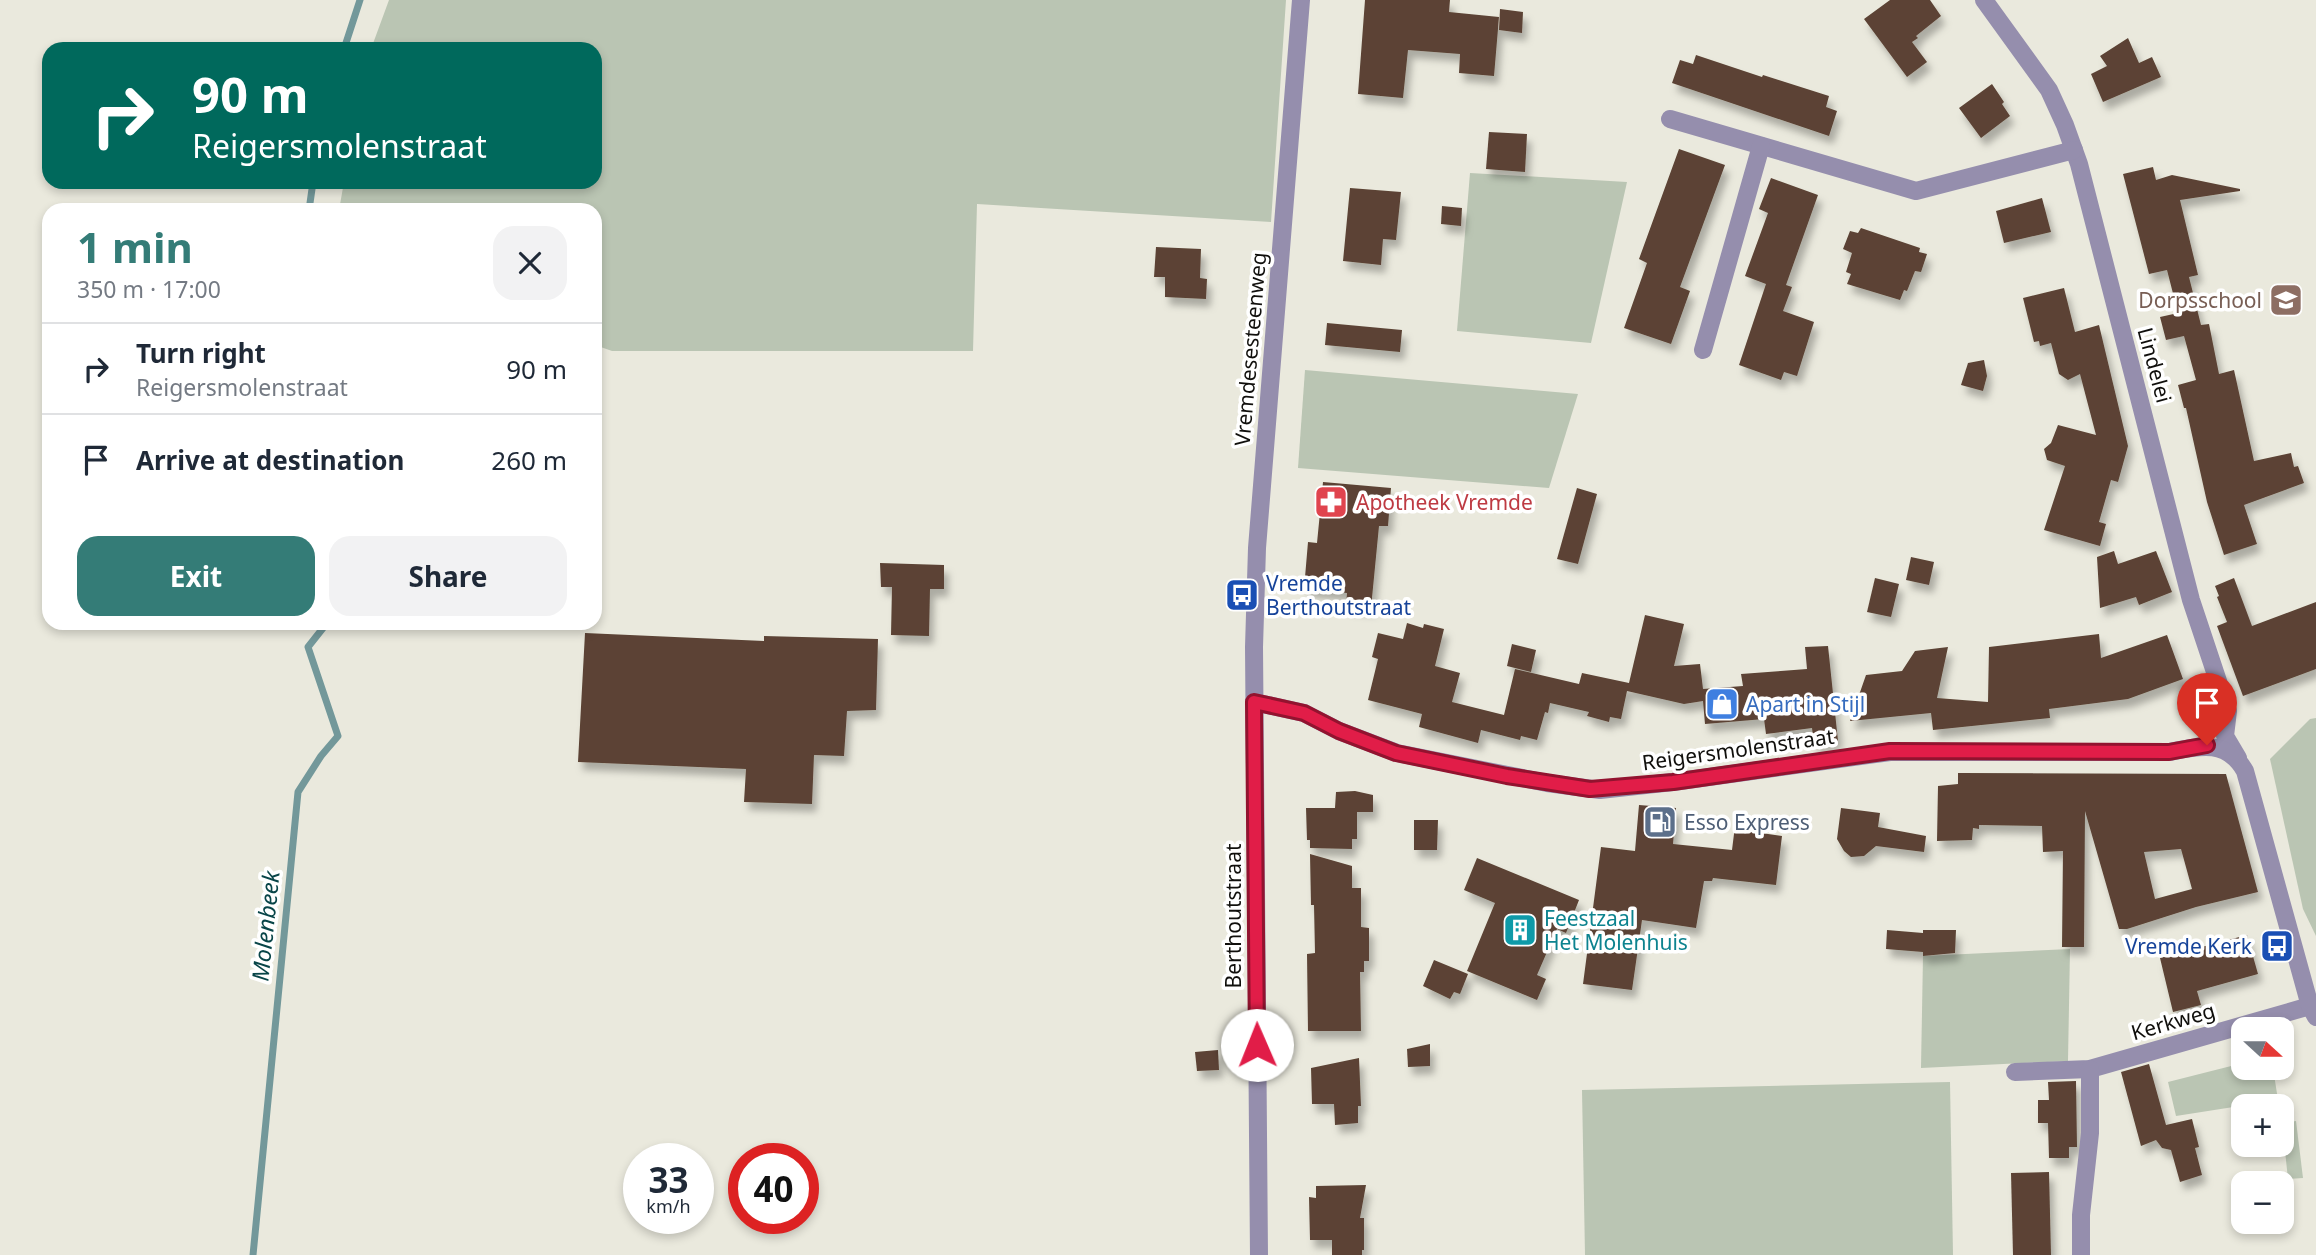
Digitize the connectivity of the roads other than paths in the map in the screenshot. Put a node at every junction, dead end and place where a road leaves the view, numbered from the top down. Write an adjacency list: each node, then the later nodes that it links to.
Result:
1 (1301, 0): 7 (street, Vremdesesteenweg)
2 (1984, 0): 5 (street, Lindelei)
3 (1670, 119): 4 (street)
4 (1762, 146): 5 (street); 6 (street)
5 (2074, 150): 8 (street, Lindelei)
6 (1703, 350)
7 (1254, 702): 8 (street, Reigersmolenstraat); 12 (street, Berthoutstraat)
8 (2238, 758): 9 (street, Lindelei)
9 (2313, 1011): 10 (street, Kerkweg)
10 (2090, 1069): 11 (street, Kerkweg); 13 (street)
11 (2015, 1072)
12 (1259, 1255)
13 (2081, 1255)

